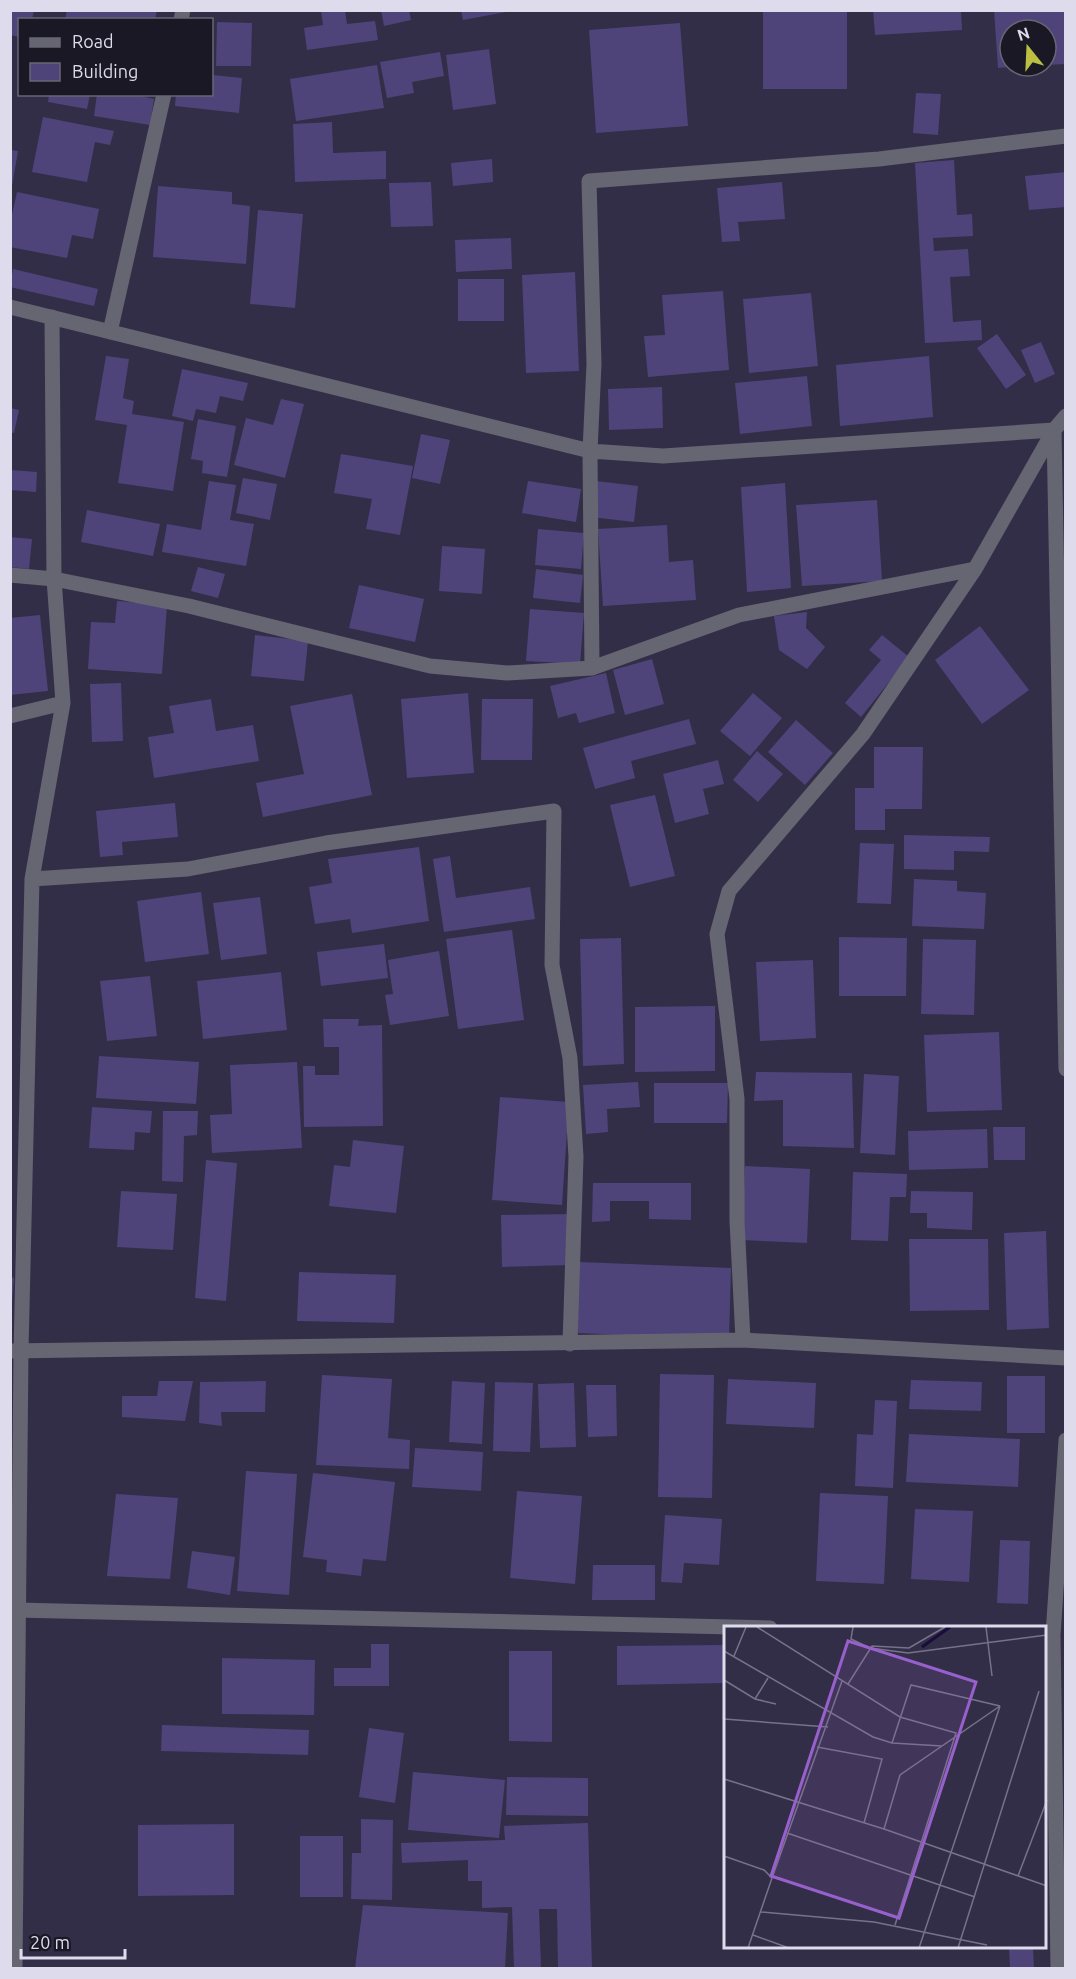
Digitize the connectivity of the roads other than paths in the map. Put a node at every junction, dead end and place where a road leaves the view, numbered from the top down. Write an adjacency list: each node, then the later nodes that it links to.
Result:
1 (164, 96): 5 (street)
2 (1065, 136): 8 (street)
3 (10, 307): 4 (street)
4 (52, 317): 5 (street); 11 (street)
5 (110, 332): 8 (street)
6 (1065, 416): 7 (street)
7 (1054, 430): 8 (street); 9 (street); 16 (street)
8 (590, 451): 12 (street)
9 (975, 569): 12 (street); 17 (street)
10 (10, 575): 11 (street)
11 (54, 579): 12 (street); 13 (street)
12 (592, 668)
13 (63, 703): 14 (street); 15 (street)
14 (10, 716)
15 (32, 879): 18 (street); 19 (street)
16 (1065, 1069)
17 (743, 1340): 18 (street); 20 (street)
18 (570, 1344): 19 (street)
19 (16, 1351): 22 (street)
20 (1065, 1358)
21 (1065, 1440): 24 (street)
22 (17, 1610): 23 (street); 25 (street)
23 (724, 1627)
24 (1054, 1634): 26 (street)
25 (15, 1968)
26 (1058, 1968)

